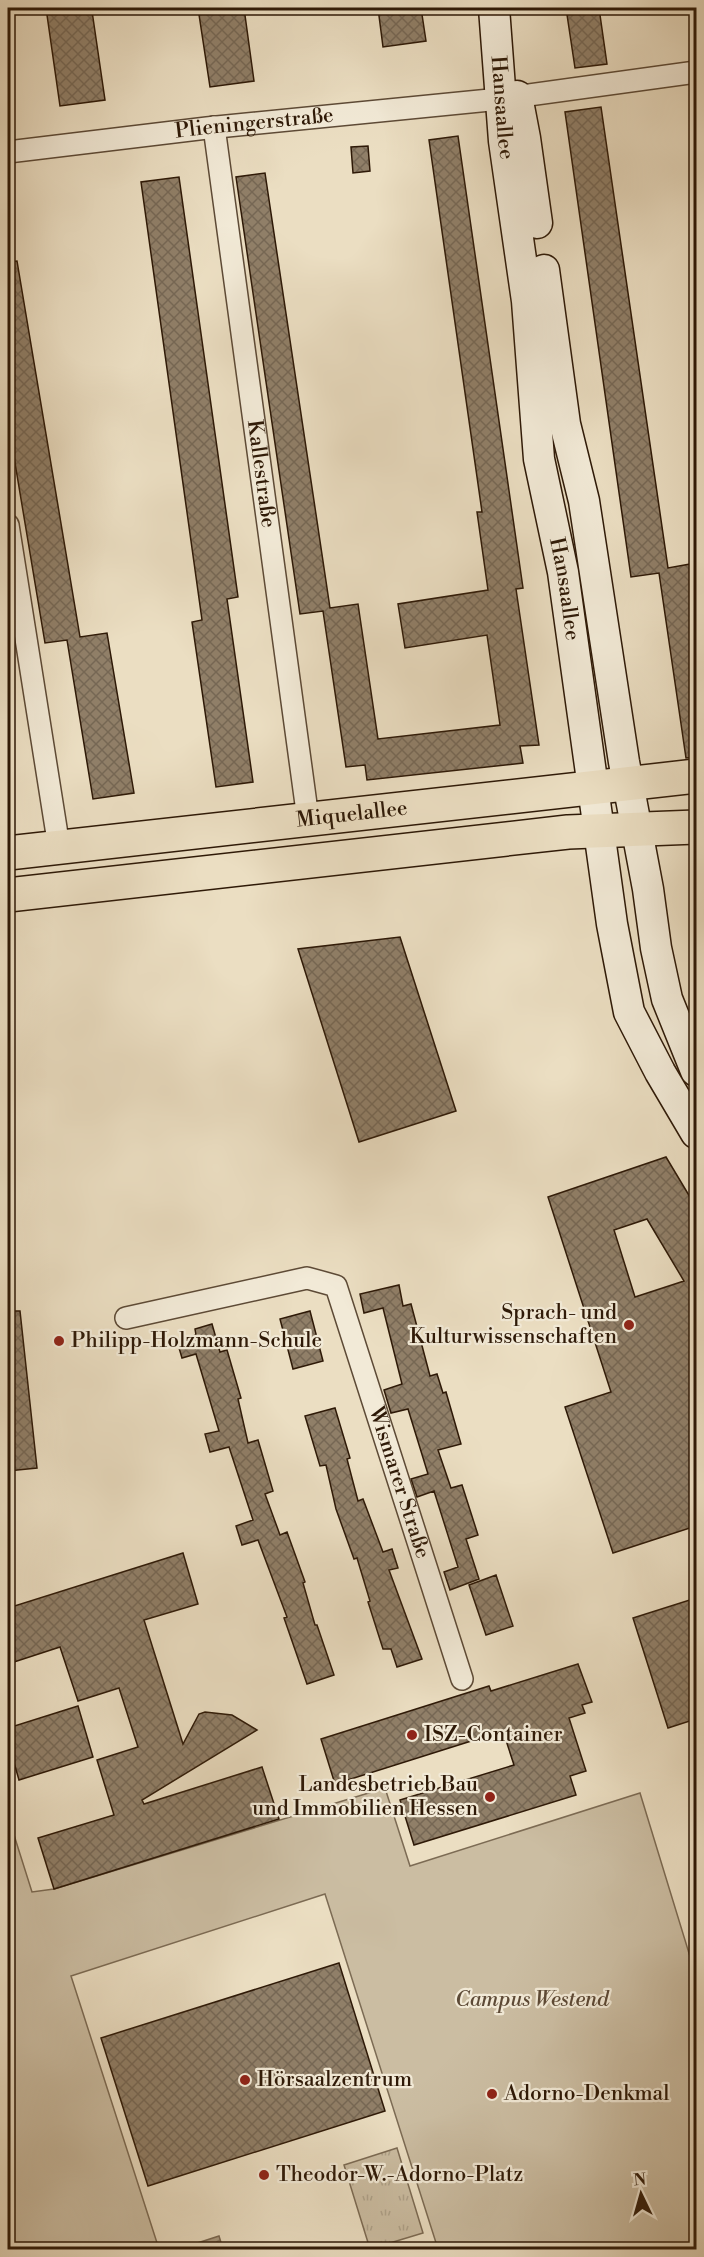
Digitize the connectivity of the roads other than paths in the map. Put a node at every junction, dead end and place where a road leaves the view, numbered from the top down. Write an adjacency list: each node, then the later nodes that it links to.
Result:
1 (495, 19): 3 (main road, Hansaallee)
2 (696, 72): 3 (street, Plieningerstraße)
3 (508, 98): 4 (street, Plieningerstraße); 8 (main road, Hansaallee); 9 (main road, Hansaallee)
4 (214, 127): 5 (street, Plieningerstraße); 10 (street, Kallestraße)
5 (8, 152)
6 (8, 525): 14 (street)
7 (696, 776): 8 (main road, Miquelallee)
8 (629, 783): 9 (main road, Miquelallee); 13 (main road, Hansaallee)
9 (592, 787): 10 (main road, Miquelallee); 12 (main road, Hansaallee)
10 (308, 819): 14 (main road, Miquelallee)
11 (696, 827): 13 (main road, Miquelallee)
12 (597, 830): 13 (main road, Miquelallee); 16 (main road, Miquelallee); 18 (main road, Hansaallee)
13 (638, 830): 17 (main road, Hansaallee)
14 (59, 847): 15 (main road, Miquelallee)
15 (8, 853)
16 (8, 896)
17 (696, 1071)
18 (696, 1133)
19 (126, 1318): 20 (street, Wismarer Straße)
20 (462, 1679)

